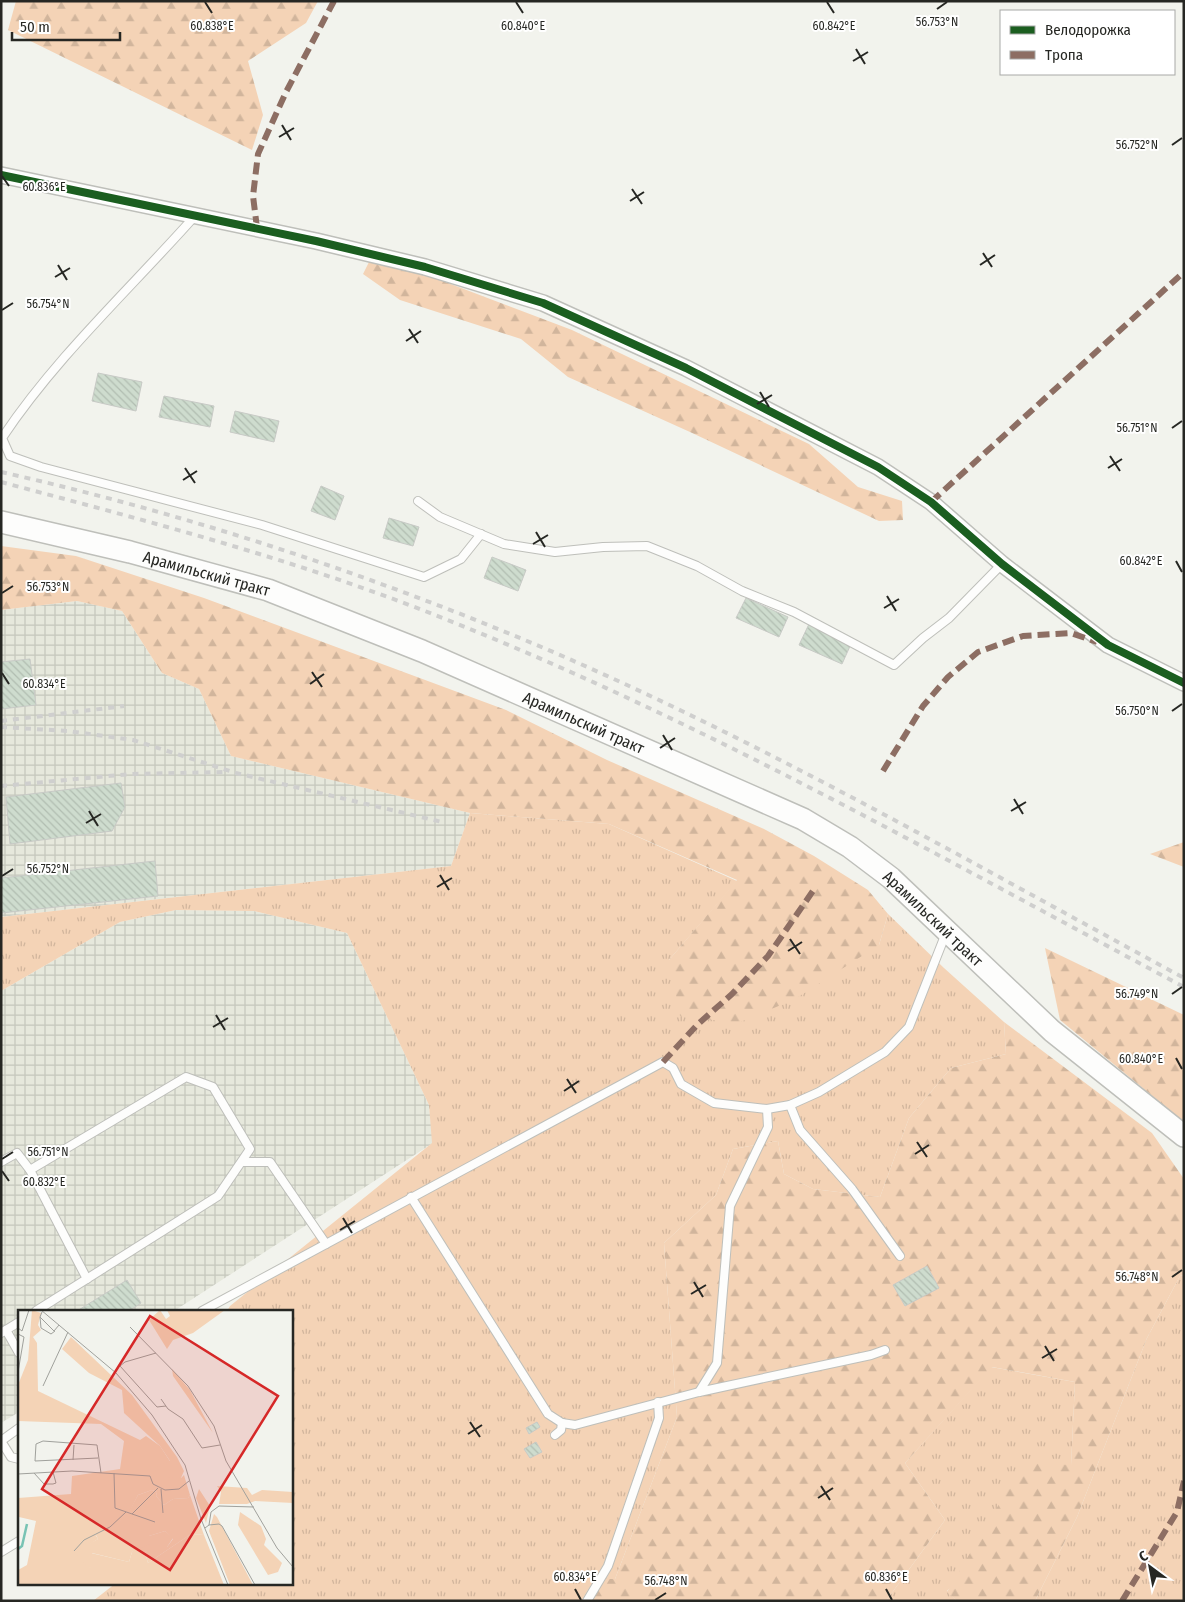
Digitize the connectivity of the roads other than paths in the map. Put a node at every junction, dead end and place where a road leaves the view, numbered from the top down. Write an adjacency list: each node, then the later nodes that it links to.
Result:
1 (1, 175): 2 (street)
2 (194, 217): 5 (lane); 6 (street)
3 (418, 501): 5 (lane)
4 (1, 522): 8 (main road, Арамильский тракт)
5 (481, 534): 6 (lane)
6 (1002, 564): 7 (street)
7 (1184, 683)
8 (947, 929): 9 (lane); 11 (main road, Арамильский тракт)
9 (790, 1105): 10 (lane); 17 (lane)
10 (767, 1109): 15 (lane); 25 (lane)
11 (1184, 1136)
12 (1, 1162): 14 (lane)
13 (242, 1162): 14 (lane); 16 (lane); 18 (lane)
14 (30, 1170): 18 (lane)
15 (411, 1197): 16 (lane); 27 (lane)
16 (326, 1244): 20 (lane)
17 (900, 1256)
18 (87, 1279): 19 (lane)
19 (38, 1310)
20 (204, 1310)
21 (18, 1323): 22 (lane)
22 (4, 1331): 24 (lane)
23 (885, 1350): 25 (lane)
24 (18, 1352)
25 (699, 1392): 26 (lane)
26 (658, 1402): 27 (lane); 33 (lane)
27 (562, 1423): 29 (lane)
28 (18, 1429): 30 (lane)
29 (555, 1435)
30 (18, 1459)
31 (18, 1542): 32 (lane)
32 (1, 1552)
33 (587, 1601)

